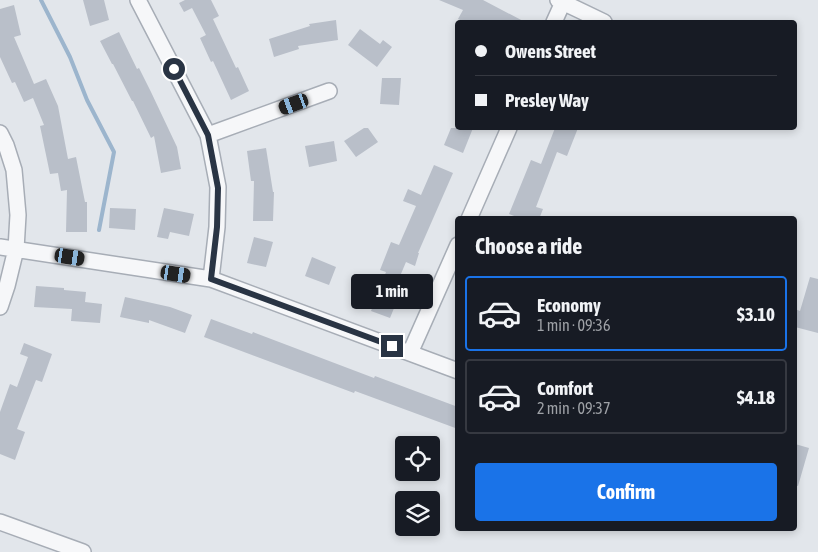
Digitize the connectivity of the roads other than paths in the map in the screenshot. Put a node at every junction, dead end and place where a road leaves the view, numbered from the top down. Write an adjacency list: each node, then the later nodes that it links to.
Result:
1 (138, 0): 8 (street)
2 (562, 1): 3 (street); 4 (street)
3 (555, 20)
4 (600, 20)
5 (329, 91): 8 (street)
6 (508, 130): 9 (street)
7 (0, 133): 11 (street)
8 (208, 135): 13 (street)
9 (470, 216)
10 (0, 247): 11 (street)
11 (16, 249): 13 (street); 14 (street)
12 (455, 252): 15 (street)
13 (211, 279): 15 (street)
14 (0, 307)
15 (410, 353): 16 (street)
16 (455, 370)
17 (0, 522): 18 (street)
18 (84, 552)

